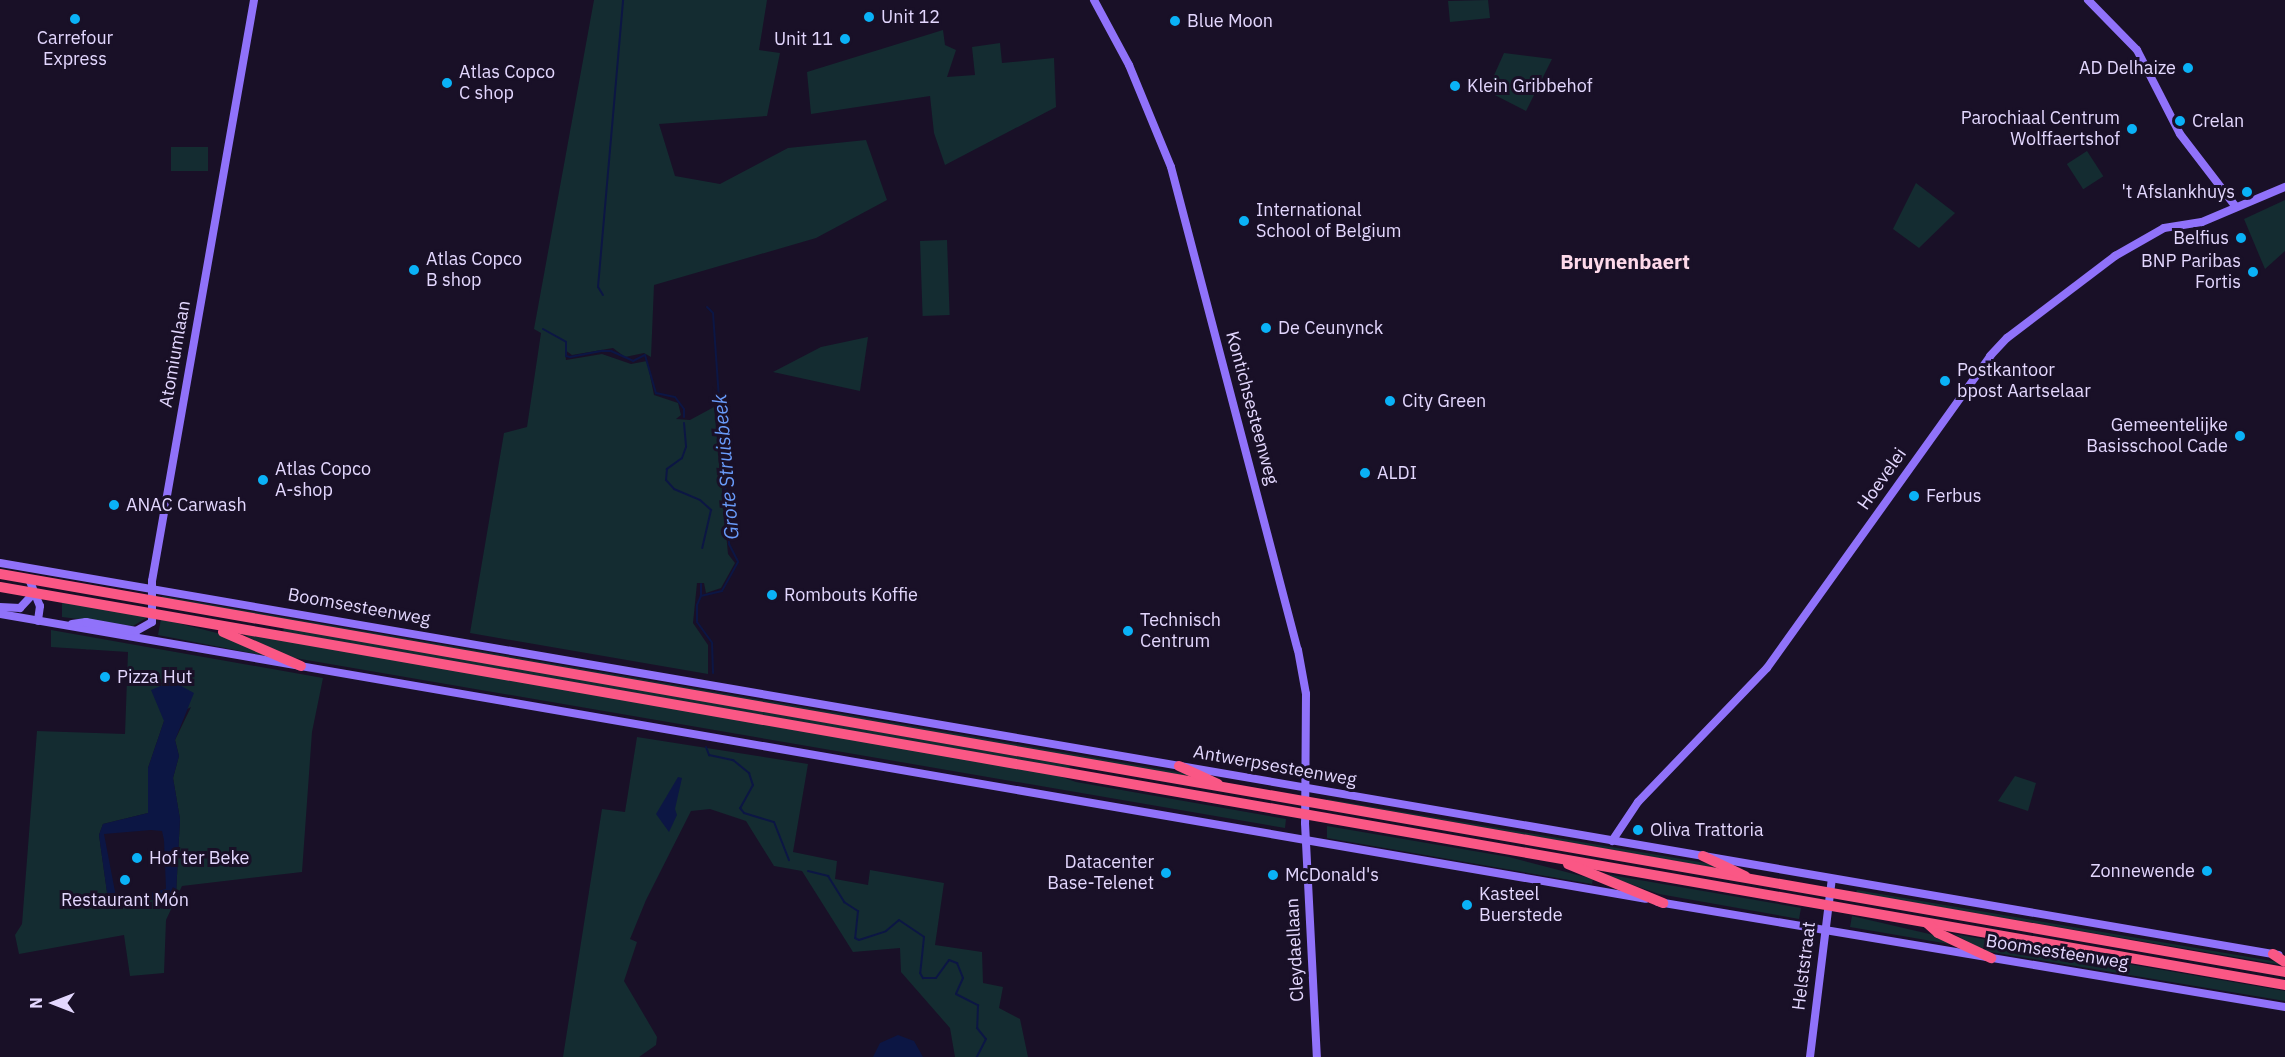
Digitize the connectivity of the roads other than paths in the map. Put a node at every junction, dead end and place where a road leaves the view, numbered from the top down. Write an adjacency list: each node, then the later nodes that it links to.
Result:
1 (254, 0): 10 (main road, Atomiumlaan)
2 (1094, 0): 22 (main road, Kontichsesteenweg)
3 (2088, 0): 5 (main road)
4 (2285, 187): 5 (main road, Hoevelei)
5 (2236, 207): 27 (main road, Hoevelei)
6 (0, 563): 10 (main road, Boomsesteenweg)
7 (0, 574): 8 (highway)
8 (29, 579): 11 (main road); 12 (highway)
9 (0, 587): 11 (highway)
10 (151, 589): 12 (main road, Atomiumlaan); 20 (main road, Boomsesteenweg)
11 (34, 593): 13 (main road); 15 (highway); 16 (main road)
12 (152, 601): 15 (main road, Atomiumlaan); 23 (highway)
13 (0, 607)
14 (0, 614): 16 (main road)
15 (153, 614): 17 (highway); 18 (main road)
16 (38, 621): 18 (main road)
17 (213, 624): 19 (highway); 25 (highway)
18 (63, 625): 19 (main road)
19 (301, 666): 26 (main road)
20 (712, 684): 21 (main road, Antwerpsesteenweg)
21 (1179, 766): 22 (main road, Antwerpsesteenweg); 23 (highway)
22 (1305, 787): 24 (main road, Kontichsesteenweg); 27 (main road, Antwerpsesteenweg)
23 (1224, 788): 24 (highway)
24 (1305, 803): 25 (main road, Kontichsesteenweg); 30 (highway)
25 (1305, 815): 26 (main road, Kontichsesteenweg); 29 (highway)
26 (1306, 841): 33 (main road); 44 (main road, Cleydaellaan)
27 (1612, 841): 28 (main road, Antwerpsesteenweg)
28 (1703, 856): 30 (highway); 31 (main road, Antwerpsesteenweg)
29 (1563, 861): 33 (highway); 34 (highway)
30 (1748, 879): 32 (highway)
31 (1832, 879): 32 (main road, Helststraat); 37 (main road, Boomsesteenweg)
32 (1829, 893): 34 (main road, Helststraat); 41 (highway)
33 (1663, 903): 36 (main road)
34 (1828, 907): 35 (highway); 36 (main road, Helststraat)
35 (1927, 923): 39 (highway); 42 (highway)
36 (1824, 930): 39 (main road, Boomsesteenweg); 45 (main road, Helststraat)
37 (2273, 954): 38 (main road, Boomsesteenweg); 40 (highway)
38 (2285, 956)
39 (1991, 958): 43 (main road, Boomsesteenweg)
40 (2285, 962)
41 (2285, 972)
42 (2285, 985)
43 (2285, 1007)
44 (1317, 1057)
45 (1810, 1057)

